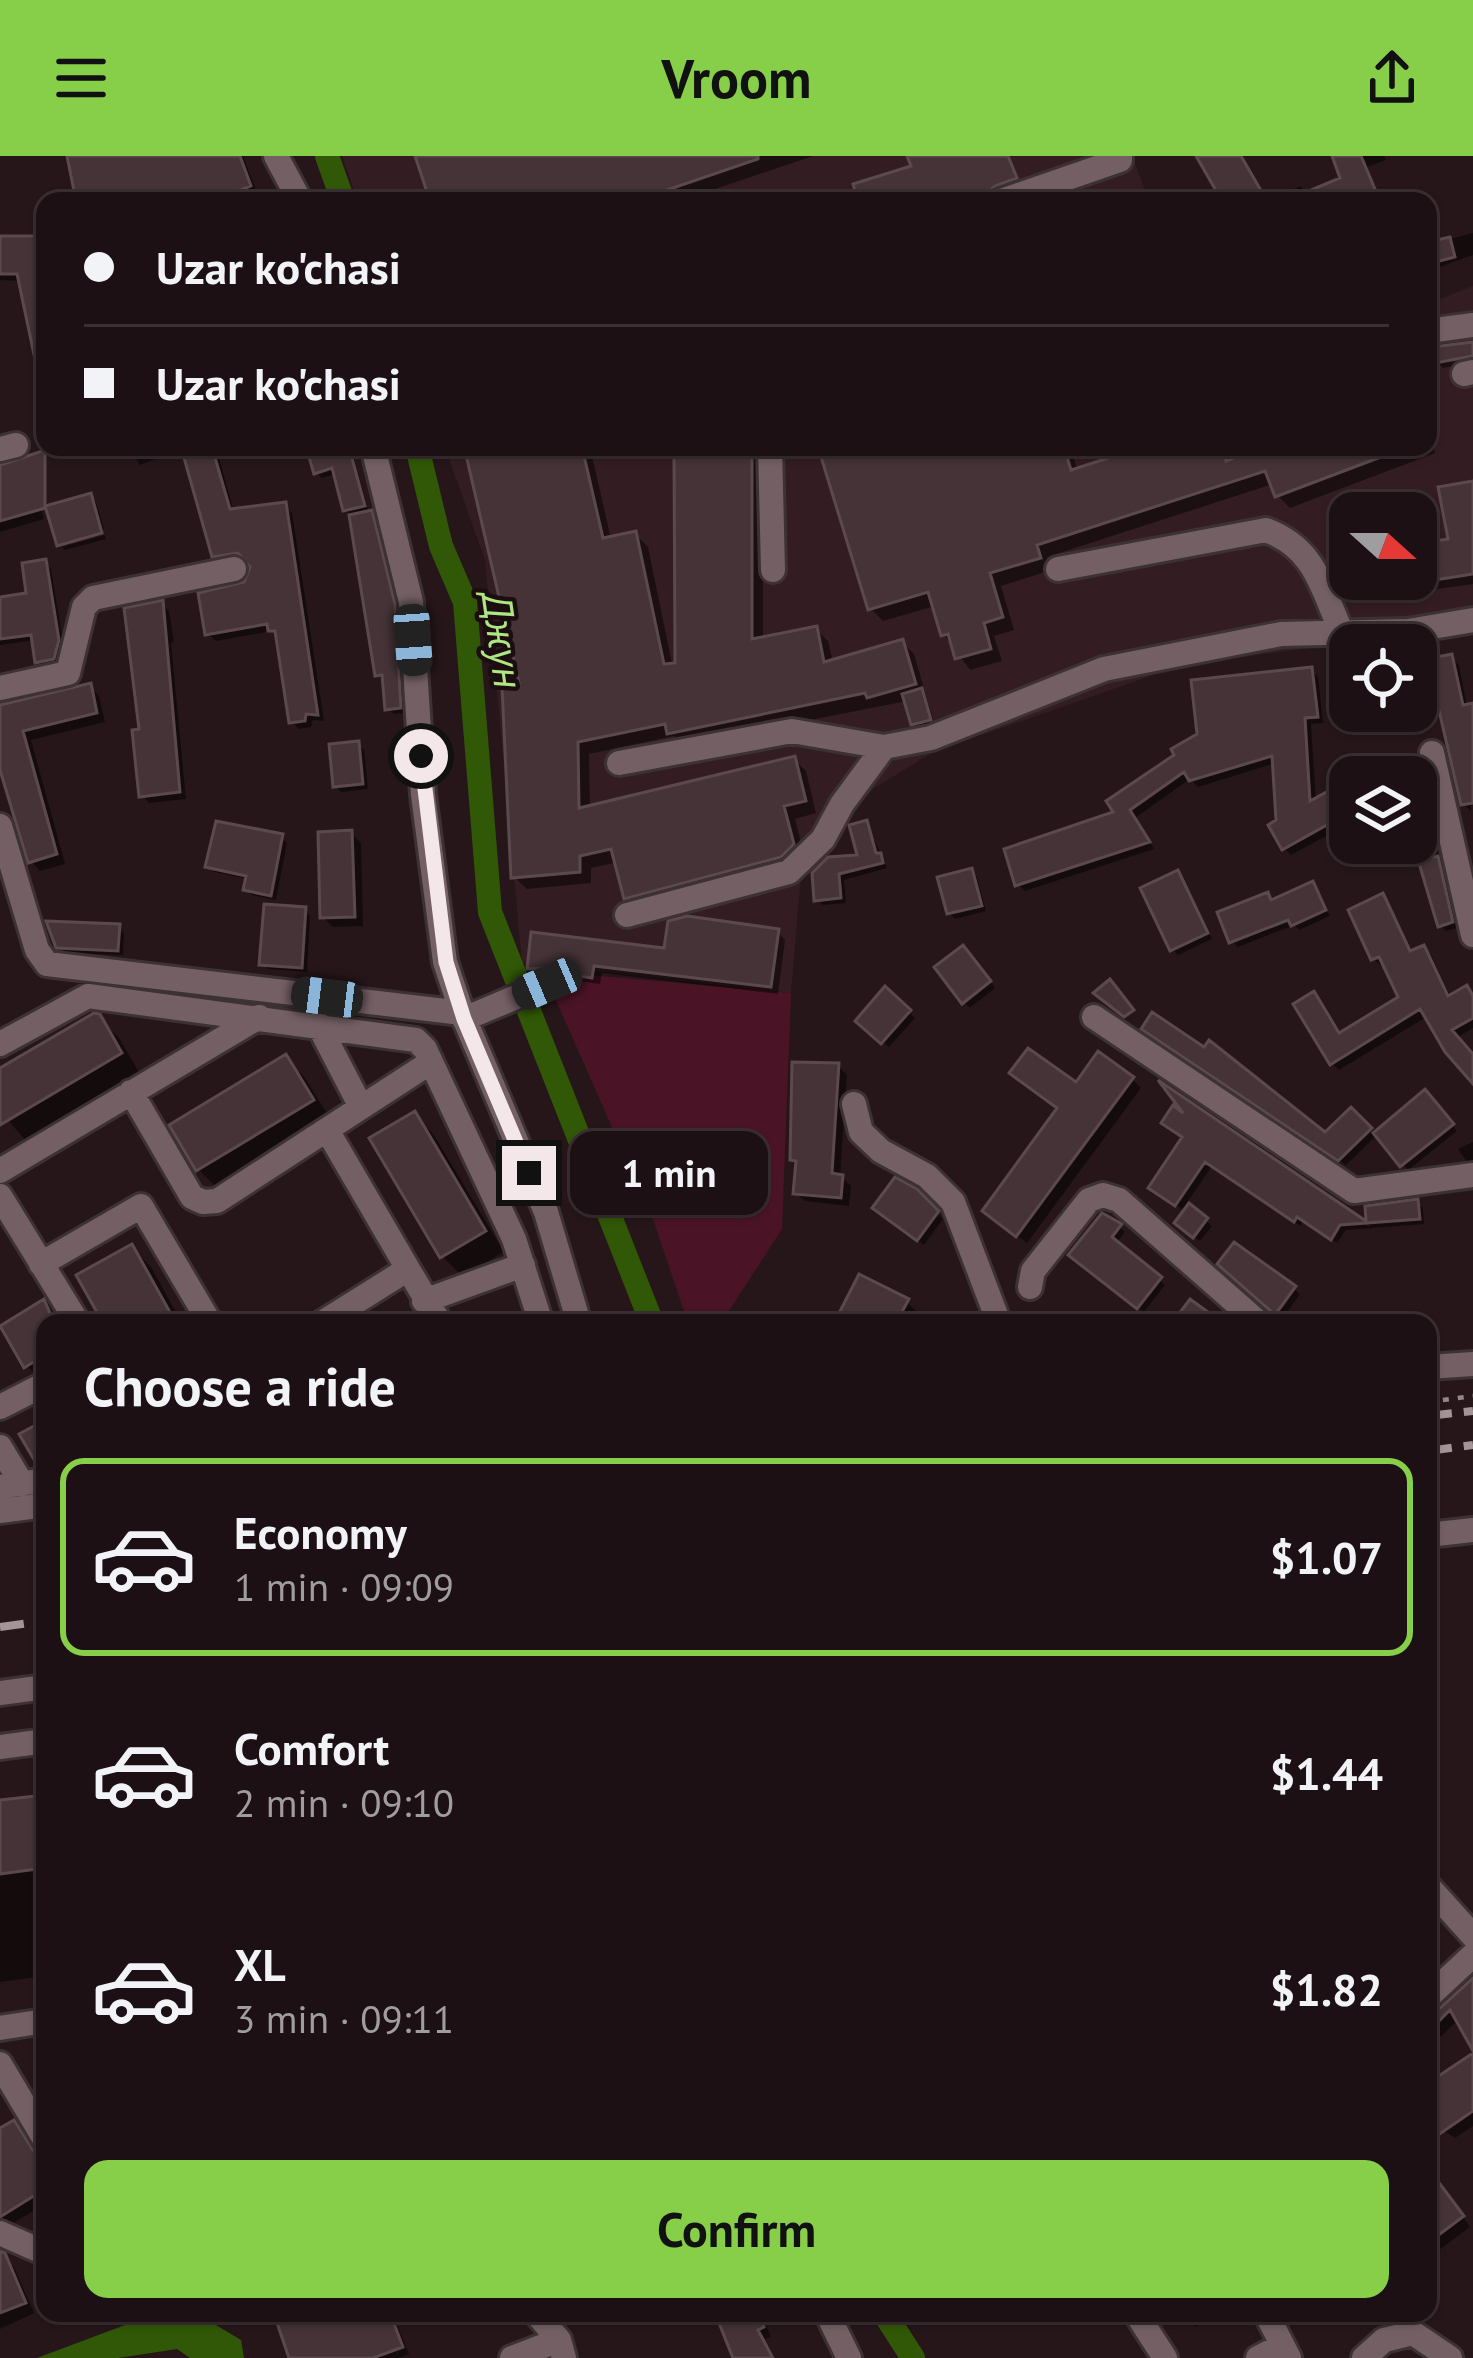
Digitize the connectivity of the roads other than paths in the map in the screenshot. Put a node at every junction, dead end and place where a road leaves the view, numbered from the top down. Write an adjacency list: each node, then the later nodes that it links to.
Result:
1 (276, 156): 3 (street)
2 (1120, 156): 4 (street)
3 (295, 192)
4 (1027, 192)
5 (1473, 325): 6 (street)
6 (1437, 330)
7 (375, 456): 26 (street)
8 (770, 456): 11 (street)
9 (234, 569): 16 (street)
10 (1058, 569): 13 (street)
11 (773, 571)
12 (1473, 620): 14 (street)
13 (1338, 624)
14 (1437, 626)
15 (1329, 632): 17 (street)
16 (0, 688)
17 (884, 747): 19 (street); 23 (street)
18 (1432, 753): 21 (street)
19 (619, 763)
20 (1473, 813): 21 (street)
21 (1447, 818): 24 (street)
22 (0, 826): 26 (street)
23 (628, 915)
24 (1473, 935)
25 (547, 984): 26 (street)
26 (469, 1014): 49 (street)
27 (259, 1017): 29 (street); 30 (street); 32 (street)
28 (1094, 1017): 37 (street)
29 (318, 1024): 31 (street); 34 (street)
30 (0, 1044)
31 (431, 1062): 34 (street); 40 (street)
32 (131, 1092): 35 (street); 36 (street)
33 (854, 1104): 50 (street)
34 (362, 1107): 35 (street)
35 (327, 1130): 41 (street)
36 (0, 1171)
37 (1473, 1174)
38 (0, 1196): 39 (street)
39 (41, 1264): 44 (street); 45 (street)
40 (523, 1265): 43 (street); 48 (street)
41 (408, 1269): 43 (street); 46 (street)
42 (1030, 1287): 51 (street)
43 (424, 1301): 47 (street)
44 (72, 1314)
45 (205, 1314)
46 (336, 1314)
47 (433, 1314)
48 (533, 1314)
49 (576, 1314)
50 (996, 1314)
51 (1249, 1314)
52 (1473, 1364): 53 (street)
53 (1437, 1366)
54 (36, 1389): 55 (street)
55 (0, 1407)
56 (0, 1447): 57 (street)
57 (22, 1484)
58 (36, 1506): 59 (street)
59 (0, 1511)
60 (1473, 1530): 61 (street)
61 (1437, 1534)
62 (36, 1688): 63 (street)
63 (0, 1693)
64 (36, 1742): 65 (street)
65 (0, 1747)
66 (1437, 1896): 67 (street)
67 (1473, 1936)
68 (1473, 1955): 69 (street)
69 (1437, 1989)
70 (36, 2022): 71 (street)
71 (0, 2028)
72 (0, 2064): 73 (street)
73 (36, 2125)
74 (0, 2233): 75 (street)
75 (36, 2249)
76 (542, 2322): 80 (street)
77 (831, 2322): 83 (street)
78 (1142, 2322): 84 (street)
79 (1268, 2322): 81 (street)
80 (562, 2349): 82 (street)
81 (1276, 2354)
82 (512, 2358)
83 (849, 2358)
84 (1165, 2358)
85 (1364, 2358): 86 (street)
86 (1450, 2358)

